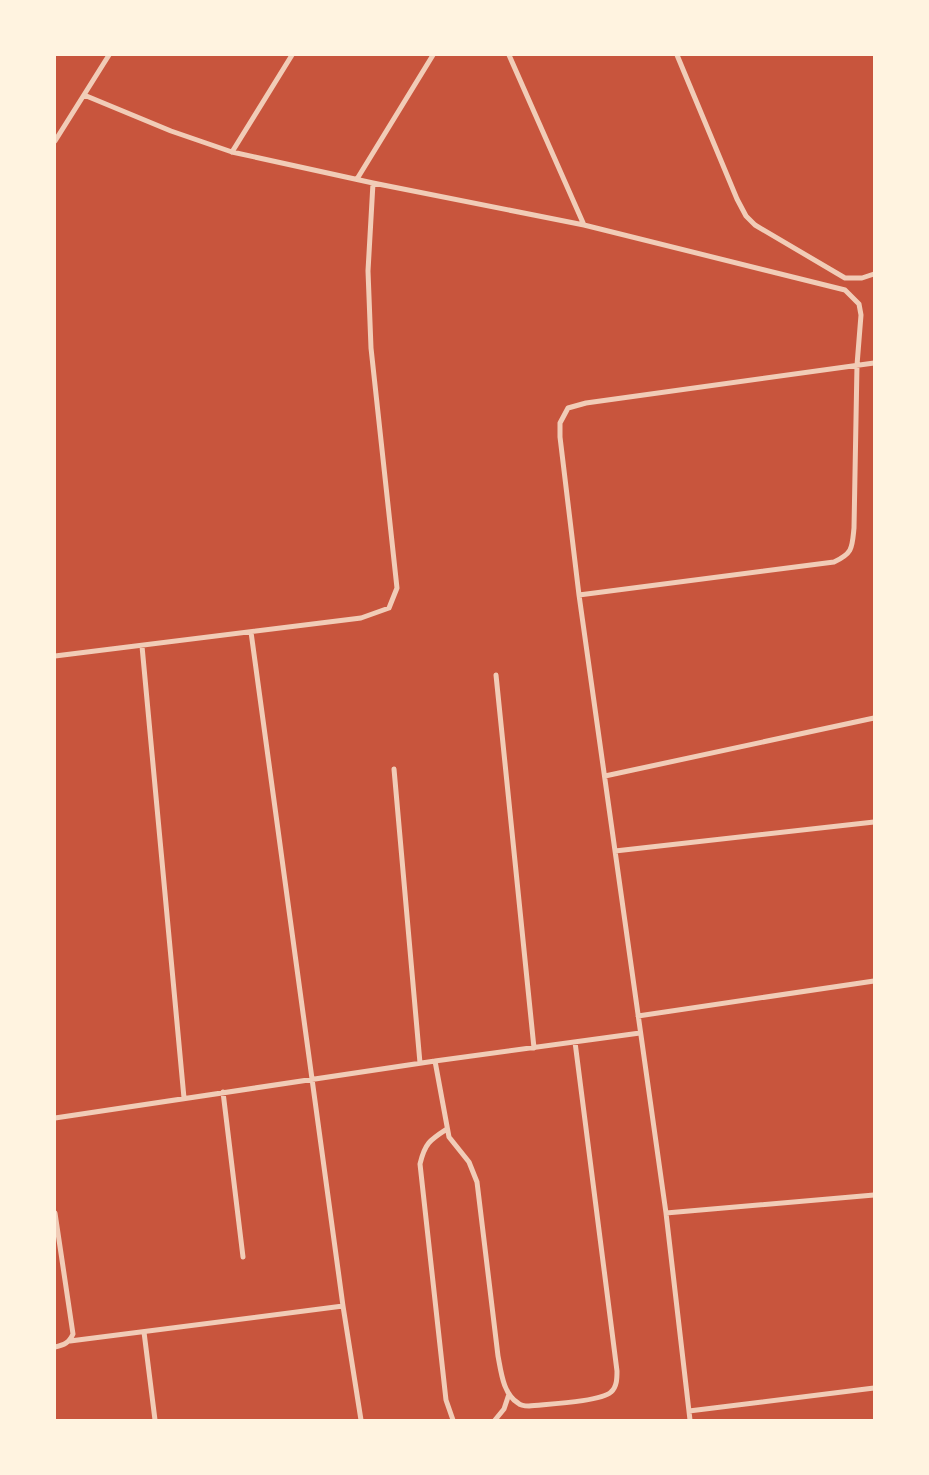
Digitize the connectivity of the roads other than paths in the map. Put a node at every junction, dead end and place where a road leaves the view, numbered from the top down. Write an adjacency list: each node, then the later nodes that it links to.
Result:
1 (109, 55): 6 (street)
2 (292, 55): 8 (street)
3 (433, 55): 9 (street)
4 (509, 55): 11 (street)
5 (677, 55): 12 (street)
6 (84, 95): 7 (street); 8 (street)
7 (55, 141)
8 (232, 152): 9 (street)
9 (357, 180): 10 (street)
10 (373, 183): 11 (street); 16 (street)
11 (584, 225): 14 (street)
12 (874, 274)
13 (874, 363): 14 (street)
14 (857, 365): 15 (street); 15 (street)
15 (579, 596): 22 (street)
16 (251, 632): 17 (street); 32 (street)
17 (142, 646): 18 (street); 34 (street)
18 (55, 656)
19 (496, 675): 29 (street)
20 (874, 718): 22 (street)
21 (394, 769): 31 (street)
22 (605, 776): 24 (street)
23 (874, 822): 24 (street)
24 (615, 852): 26 (street)
25 (874, 981): 26 (street)
26 (638, 1016): 27 (street)
27 (640, 1033): 28 (street); 39 (street)
28 (575, 1042): 29 (street); 46 (street)
29 (534, 1048): 30 (street)
30 (435, 1061): 31 (street); 36 (street)
31 (420, 1063): 32 (street)
32 (312, 1079): 33 (street); 41 (street)
33 (223, 1092): 34 (street); 40 (street)
34 (184, 1098): 35 (street)
35 (55, 1118)
36 (447, 1129): 46 (street); 50 (street)
37 (874, 1195): 39 (street)
38 (55, 1213): 43 (street)
39 (666, 1213): 47 (street)
40 (243, 1256)
41 (343, 1306): 42 (street); 49 (street)
42 (144, 1332): 43 (street); 48 (street)
43 (70, 1341): 44 (street)
44 (55, 1347)
45 (874, 1388): 47 (street)
46 (509, 1394): 51 (street)
47 (689, 1411): 52 (street)
48 (155, 1420)
49 (361, 1420)
50 (452, 1420)
51 (495, 1420)
52 (690, 1420)

